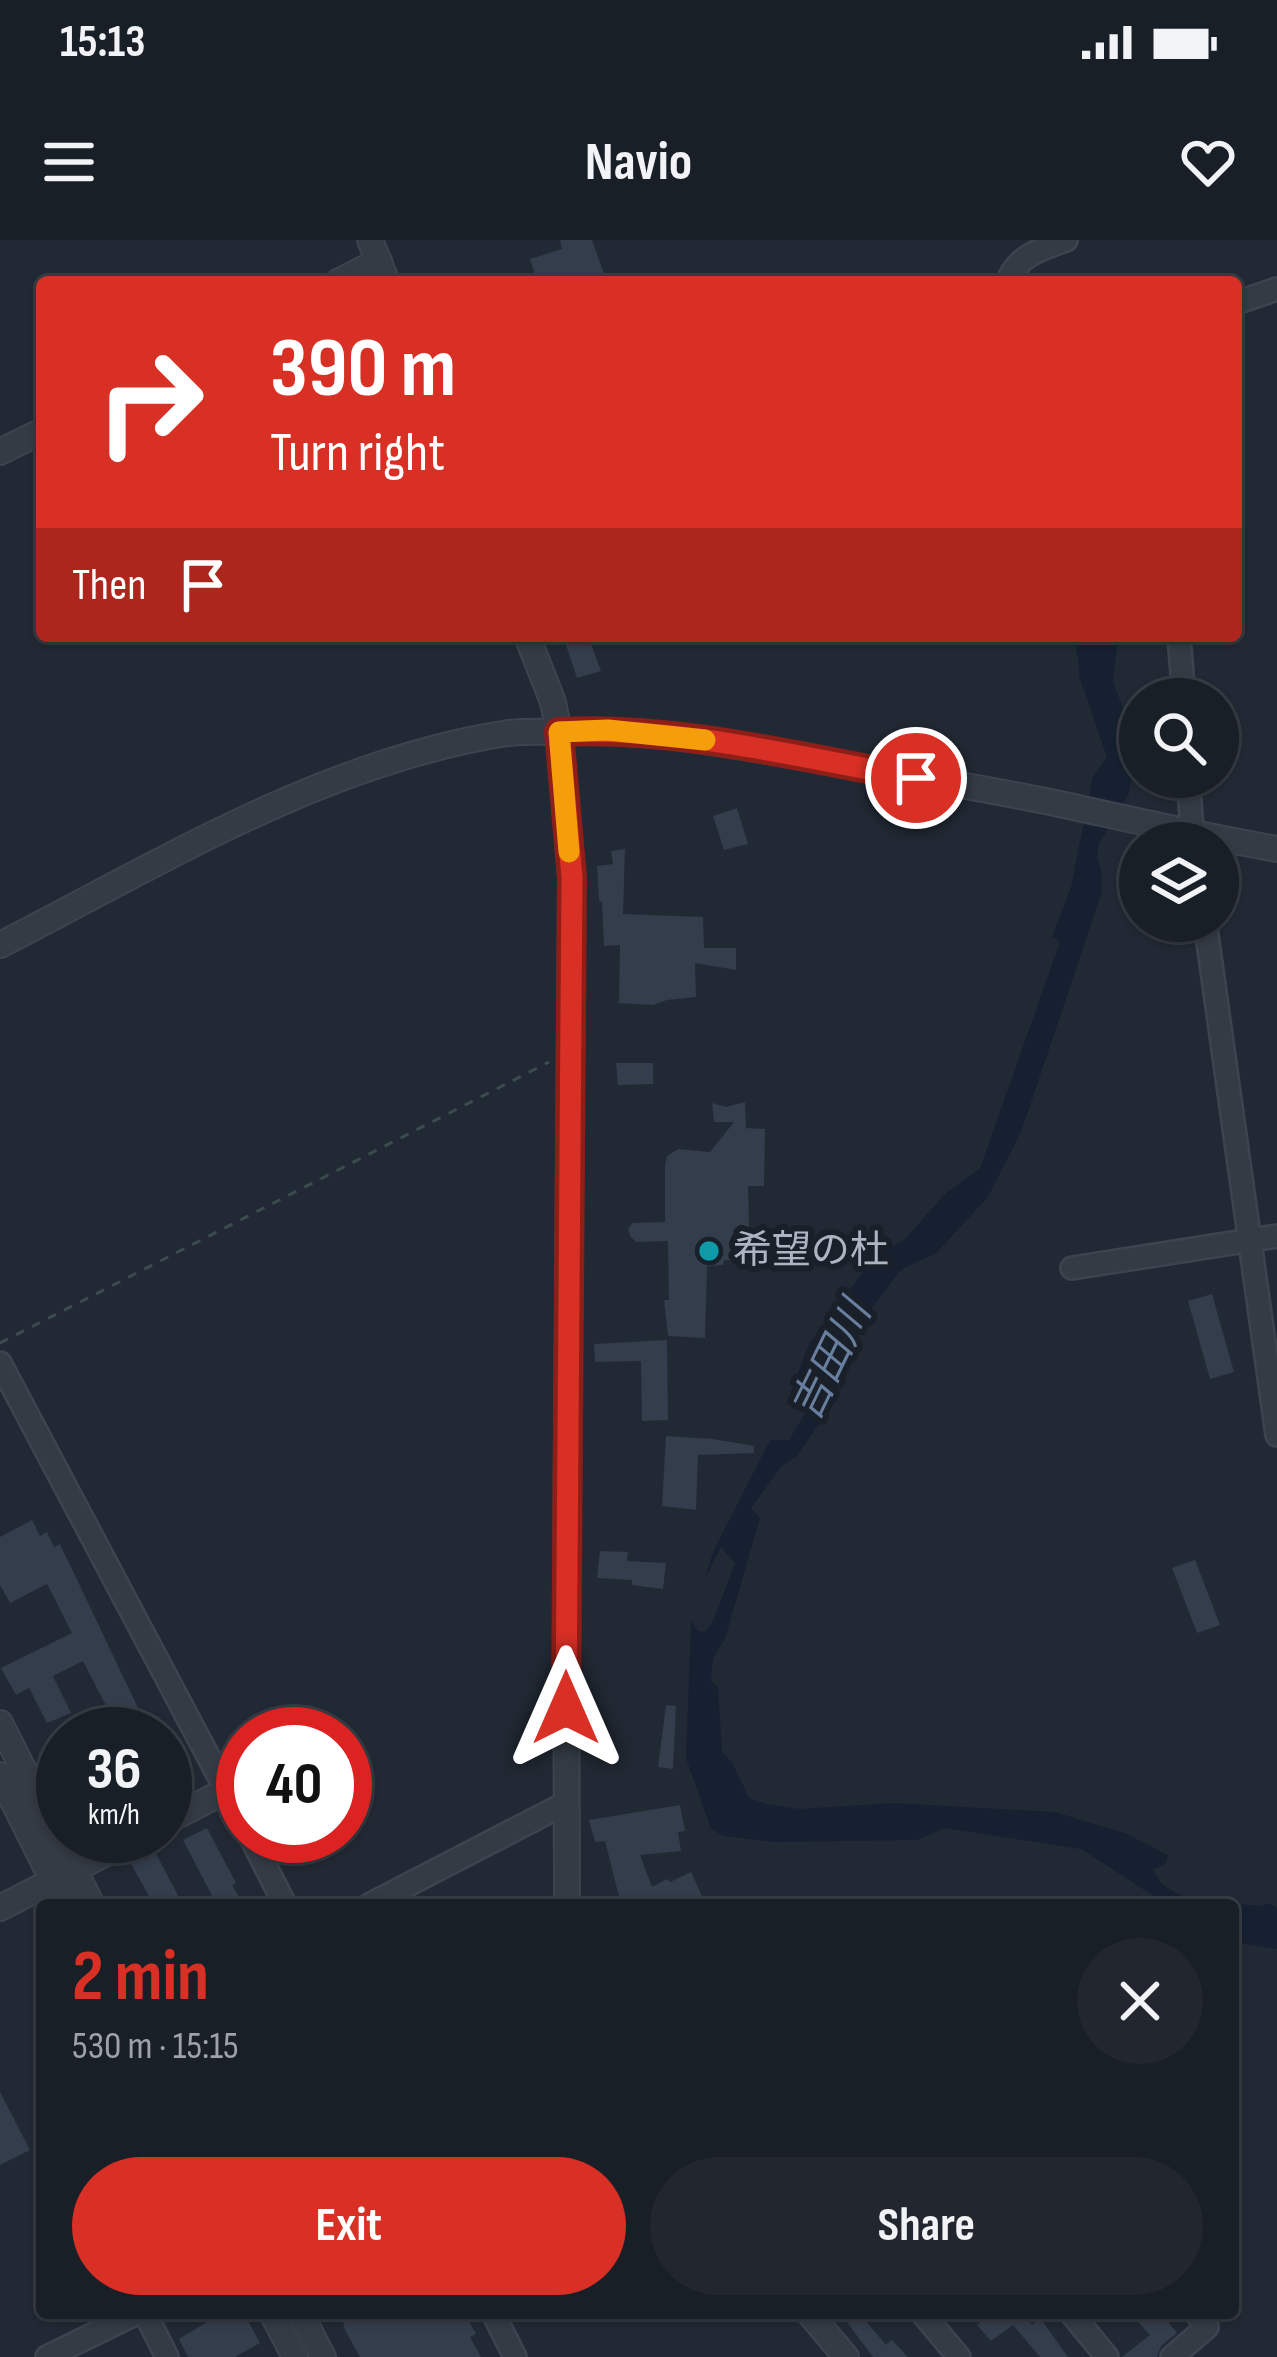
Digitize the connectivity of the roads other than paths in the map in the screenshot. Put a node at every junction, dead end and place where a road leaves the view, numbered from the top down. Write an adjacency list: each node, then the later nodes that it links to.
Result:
1 (1066, 240): 4 (street)
2 (379, 261): 3 (street)
3 (350, 276)
4 (1010, 276)
5 (1277, 289): 6 (street)
6 (1242, 301)
7 (36, 434): 8 (street)
8 (0, 452)
9 (528, 642): 12 (street)
10 (1179, 642): 11 (street)
11 (1182, 678)
12 (559, 732): 13 (street); 17 (street); 26 (street)
13 (1136, 822)
14 (1239, 843): 15 (street)
15 (1277, 849)
16 (1208, 942): 19 (street)
17 (0, 945)
18 (1277, 1236): 19 (street)
19 (1250, 1240): 20 (street); 22 (street)
20 (1072, 1268)
21 (0, 1363): 24 (street)
22 (1277, 1435)
23 (0, 1723): 29 (street)
24 (216, 1771)
25 (0, 1775): 29 (street)
26 (566, 1803): 33 (street); 34 (street)
27 (87, 1863): 29 (street)
28 (264, 1863): 32 (street)
29 (64, 1875): 30 (street); 31 (street); 35 (street)
30 (65, 1899)
31 (86, 1899)
32 (282, 1899)
33 (381, 1899)
34 (567, 1899)
35 (0, 1908)
36 (129, 2319): 45 (street)
37 (145, 2319): 46 (street)
38 (275, 2319): 47 (street)
39 (304, 2319): 48 (street)
40 (496, 2319): 49 (street)
41 (814, 2319): 50 (street)
42 (927, 2319): 51 (street)
43 (1076, 2319): 52 (street)
44 (1201, 2319): 53 (street)
45 (61, 2354)
46 (167, 2357)
47 (295, 2357)
48 (323, 2357)
49 (515, 2357)
50 (846, 2357)
51 (959, 2357)
52 (1107, 2357)
53 (1172, 2357)

